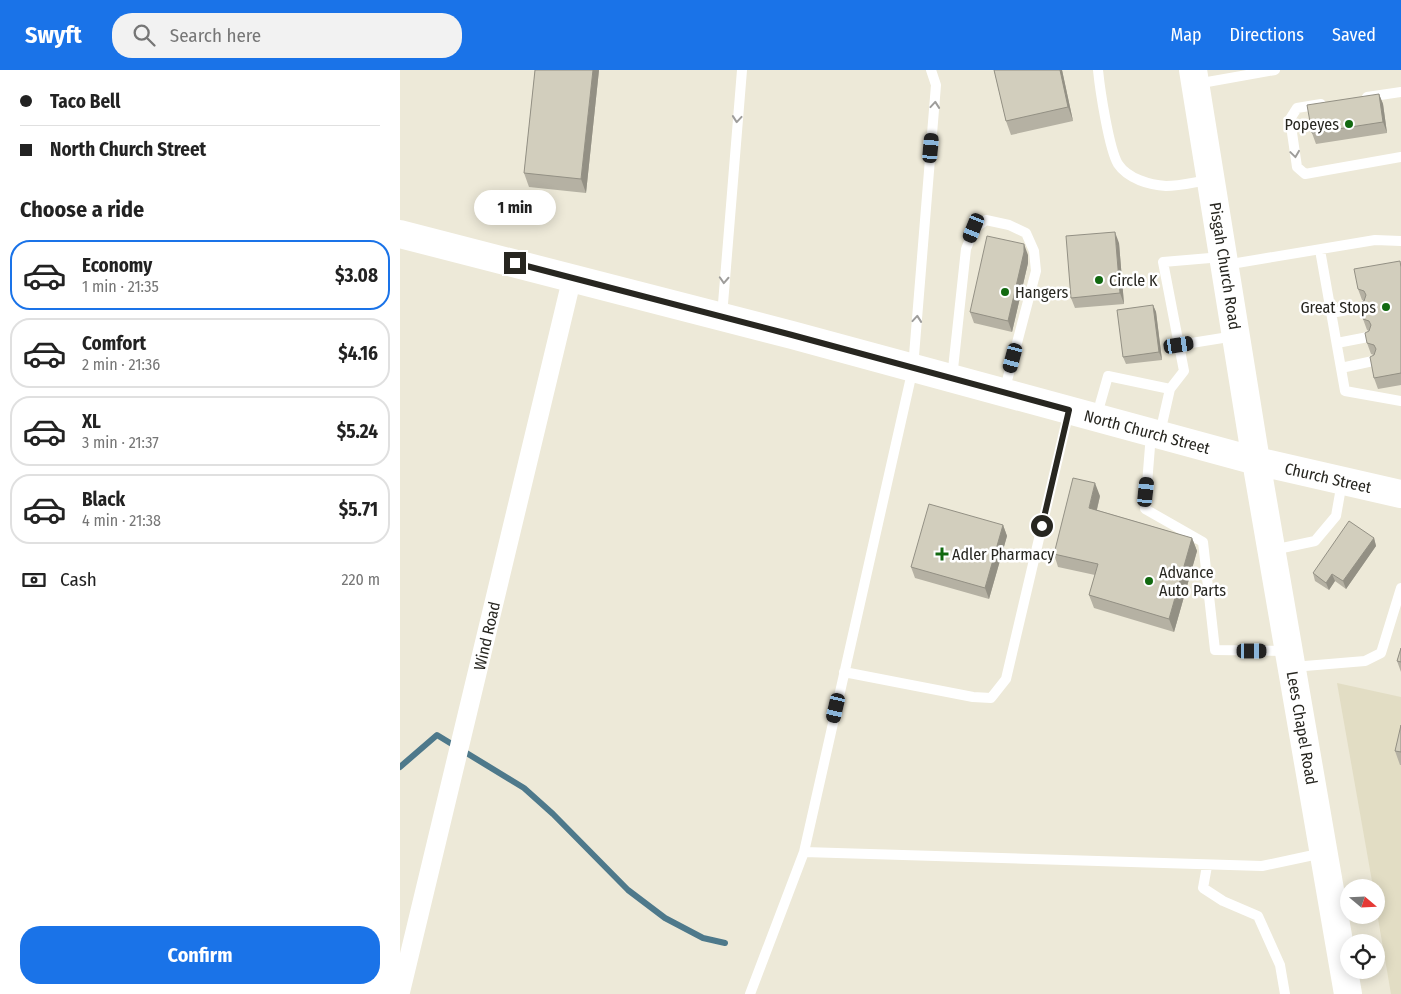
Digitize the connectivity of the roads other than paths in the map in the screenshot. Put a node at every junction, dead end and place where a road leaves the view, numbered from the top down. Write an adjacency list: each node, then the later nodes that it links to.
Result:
1 (742, 70): 18 (lane, one-way to 18)
2 (931, 70): 24 (lane, one-way to 2)
3 (1098, 70): 10 (lane)
4 (1275, 70): 5 (lane)
5 (1194, 77): 10 (main road, Pisgah Church Road)
6 (1401, 92): 7 (lane)
7 (1354, 99)
8 (1335, 102): 9 (lane, one-way to 9)
9 (1401, 157)
10 (1211, 180): 14 (main road, Pisgah Church Road)
11 (400, 234): 15 (main road, North Church Street)
12 (1401, 241): 13 (lane)
13 (1320, 250): 14 (lane); 17 (lane)
14 (1224, 261): 19 (main road, Pisgah Church Road); 22 (lane)
15 (572, 278): 18 (main road, North Church Street); 43 (street, Wind Road)
16 (1363, 307): 17 (lane)
17 (1331, 313): 21 (lane)
18 (722, 317): 24 (main road, North Church Street)
19 (1236, 336): 22 (lane); 33 (main road, Pisgah Church Road)
20 (1368, 337): 21 (lane)
21 (1337, 343): 25 (lane)
22 (1179, 345): 27 (lane)
23 (1373, 361): 25 (lane)
24 (913, 368): 26 (main road, North Church Street); 39 (lane)
25 (1341, 368): 29 (lane)
26 (952, 378): 28 (main road, North Church Street); 28 (lane)
27 (1170, 389): 31 (lane); 32 (lane)
28 (1004, 393): 30 (main road, North Church Street)
29 (1401, 402)
30 (1069, 410): 31 (main road, North Church Street); 39 (lane)
31 (1096, 418): 32 (main road, North Church Street)
32 (1155, 434): 33 (main road, North Church Street); 38 (lane)
33 (1256, 461): 34 (main road, Church Street); 36 (main road, Lees Chapel Road)
34 (1342, 481): 35 (main road, Church Street); 36 (lane)
35 (1401, 494)
36 (1272, 550): 38 (main road, Lees Chapel Road)
37 (1401, 588): 38 (lane)
38 (1291, 659): 41 (main road, Lees Chapel Road)
39 (844, 672): 40 (lane)
40 (804, 852): 42 (lane); 44 (lane)
41 (1324, 853): 42 (lane); 46 (main road, Lees Chapel Road)
42 (1206, 866): 45 (lane)
43 (400, 994)
44 (750, 994)
45 (1285, 994)
46 (1348, 994)

